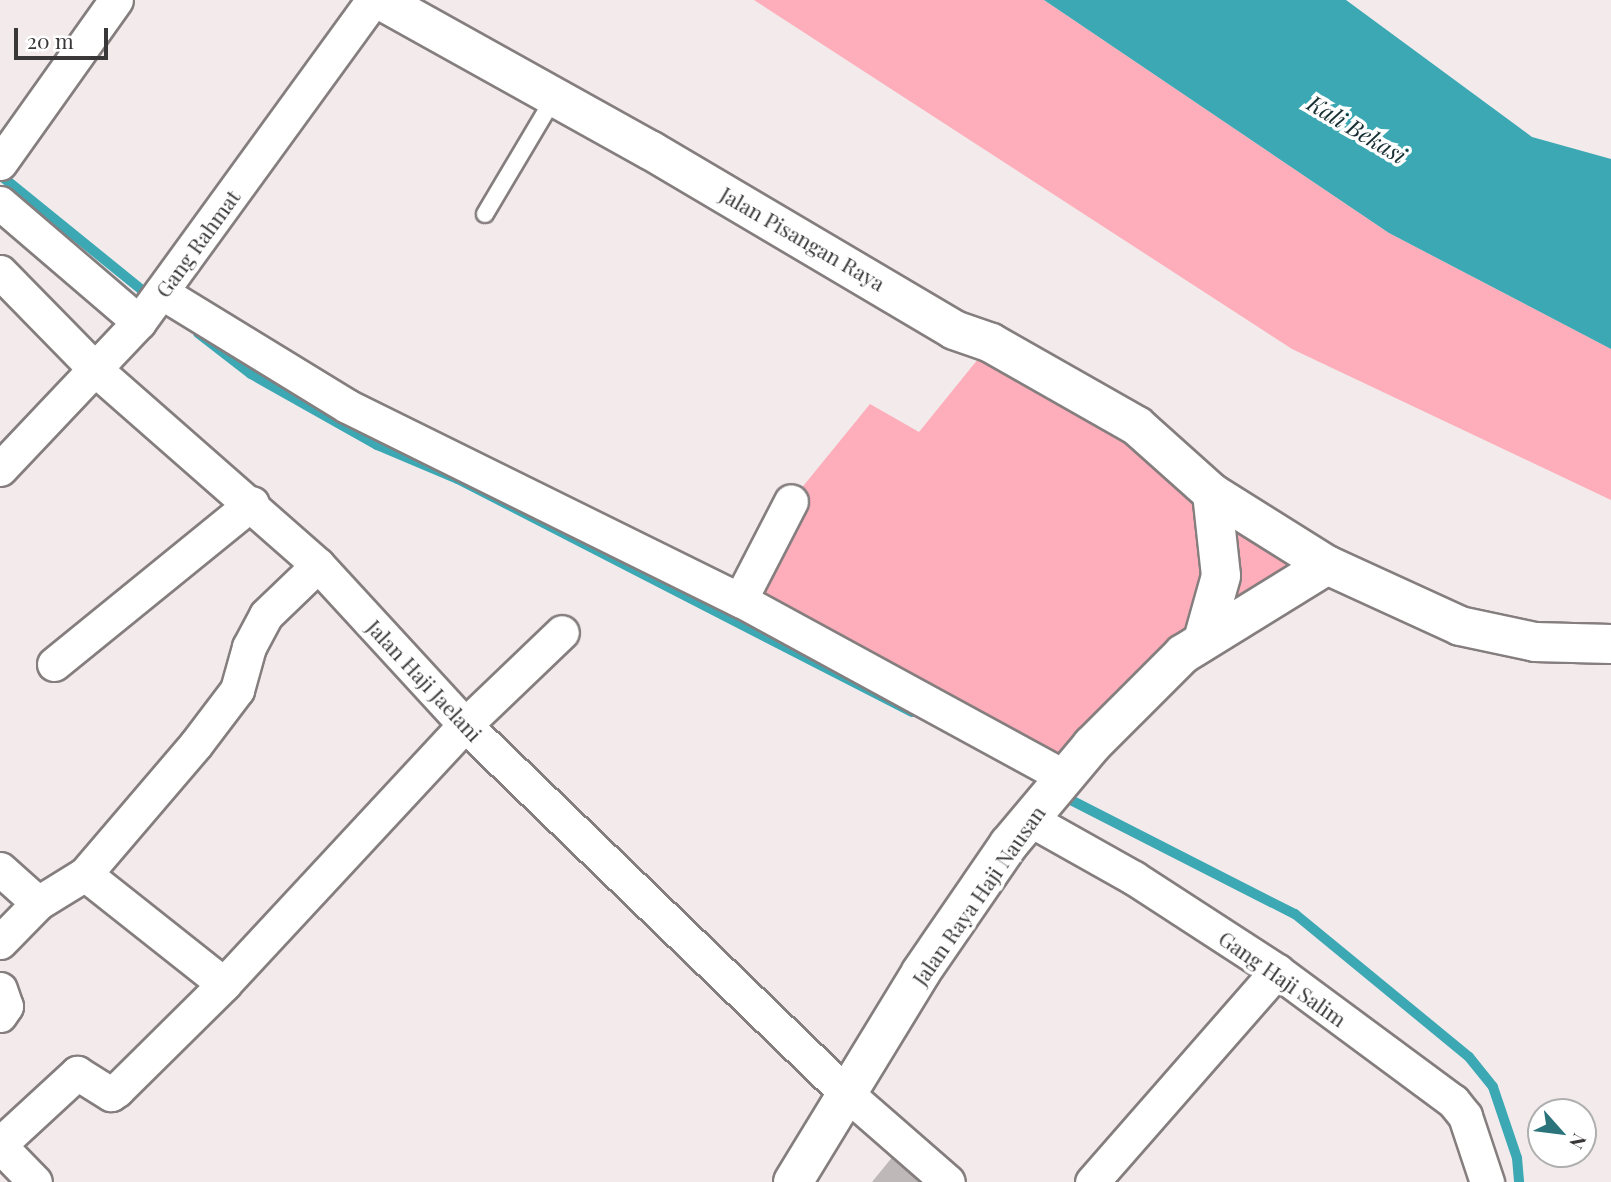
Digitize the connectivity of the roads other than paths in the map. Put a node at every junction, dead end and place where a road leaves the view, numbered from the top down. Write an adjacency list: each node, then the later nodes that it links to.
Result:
1 (116, 0): 5 (street)
2 (373, 0): 9 (street, Gang Rahmat)
3 (380, 0): 4 (street, Jalan Pisangan Raya)
4 (554, 98): 7 (lane); 15 (street, Jalan Pisangan Raya)
5 (6, 156)
6 (0, 203): 10 (street)
7 (485, 214)
8 (0, 272): 11 (street, Jalan Haji Jaelani)
9 (161, 292): 10 (street, Gang Rahmat); 18 (street)
10 (139, 322): 11 (street, Gang Rahmat)
11 (96, 370): 12 (street, Gang Rahmat); 14 (street, Jalan Haji Jaelani)
12 (0, 469)
13 (791, 500): 18 (street)
14 (252, 503): 16 (street, Jalan Haji Jaelani); 22 (street)
15 (1214, 505): 17 (street, Jalan Pisangan Raya); 20 (street, Jalan Raya Haji Nausan)
16 (318, 565): 23 (street, Jalan Haji Jaelani); 27 (street)
17 (1327, 565): 20 (street, Jalan Raya Haji Nausan); 21 (street, Jalan Pisangan Raya)
18 (740, 600): 24 (street)
19 (562, 632): 23 (street)
20 (1203, 640): 24 (street, Jalan Raya Haji Nausan)
21 (1611, 644)
22 (54, 664)
23 (465, 725): 31 (street); 34 (street, Jalan Haji Jaelani)
24 (1064, 777): 25 (street, Jalan Raya Haji Nausan)
25 (1029, 819): 30 (street, Gang Haji Salim); 34 (street, Jalan Raya Haji Nausan)
26 (0, 869): 28 (street)
27 (85, 874): 28 (street); 31 (street)
28 (38, 903): 29 (street)
29 (0, 942)
30 (1277, 971): 39 (street); 40 (street, Gang Haji Salim)
31 (224, 984): 35 (street)
32 (0, 989): 33 (street)
33 (0, 1015)
34 (846, 1093): 37 (street, Jalan Raya Haji Nausan); 38 (street, Jalan Haji Jaelani)
35 (0, 1145): 36 (street)
36 (35, 1182)
37 (793, 1182)
38 (948, 1182)
39 (1092, 1182)
40 (1487, 1182)

